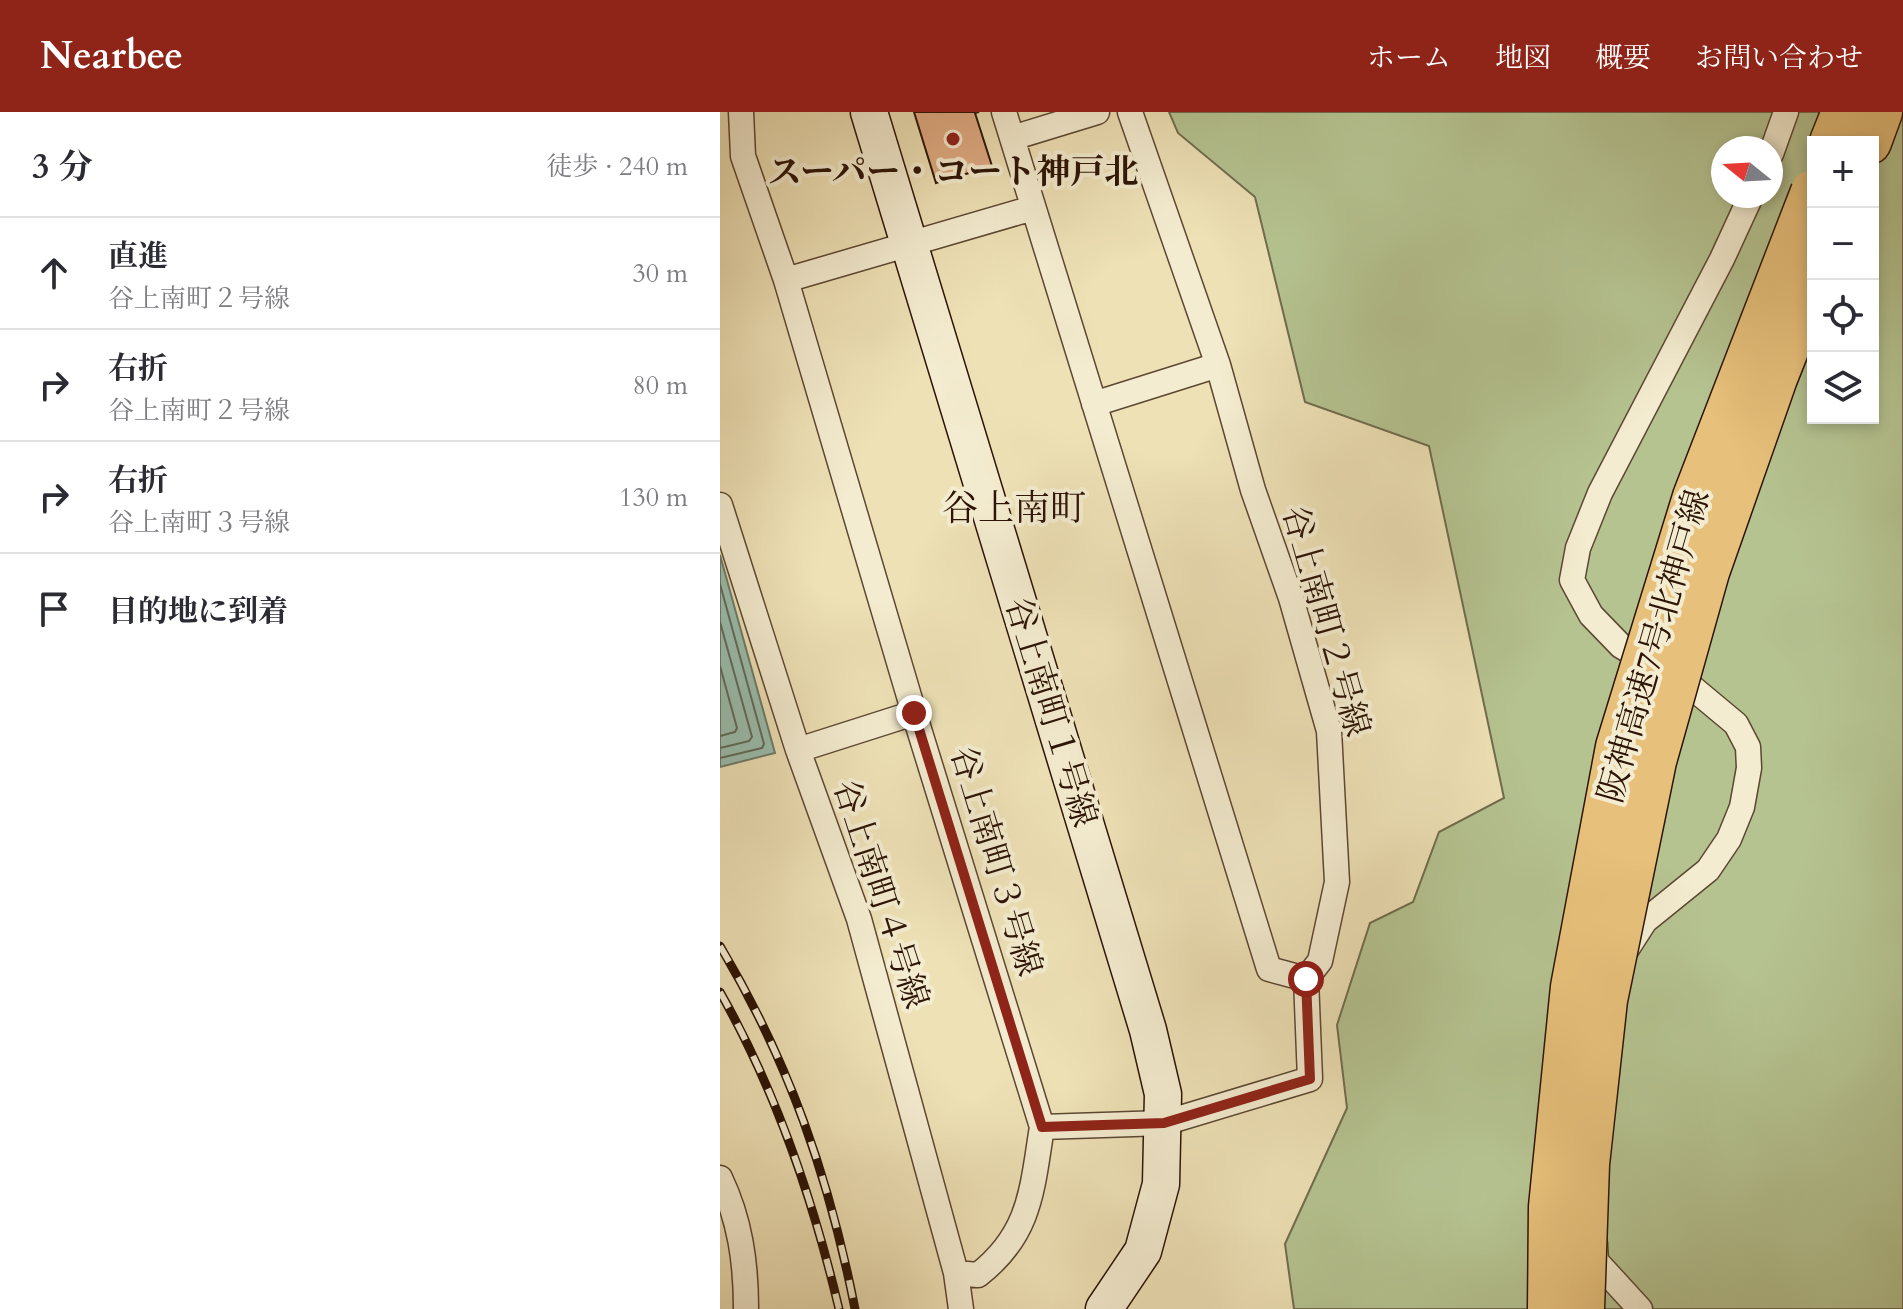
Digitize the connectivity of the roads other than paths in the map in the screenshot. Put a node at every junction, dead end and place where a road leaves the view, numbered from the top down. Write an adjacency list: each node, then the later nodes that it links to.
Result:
1 (741, 112): 13 (street, 谷上南町３号線)
2 (869, 112): 17 (street, 谷上南町１号線)
3 (1004, 112): 12 (street)
4 (1097, 112): 12 (street)
5 (1130, 112): 20 (street, 谷上南町２号線)
6 (1786, 112): 9 (street)
7 (1844, 112): 10 (highway)
8 (1880, 112): 11 (highway)
9 (1777, 136)
10 (1834, 136)
11 (1871, 136)
12 (1012, 138): 14 (street)
13 (731, 160): 18 (street, 谷上南町３号線)
14 (1033, 208): 17 (street); 21 (street)
15 (1745, 208): 35 (street)
16 (1807, 208): 33 (highway, 阪神高速7号北神戸線, bridge)
17 (909, 246): 18 (street); 26 (street, 谷上南町１号線)
18 (786, 280): 23 (street, 谷上南町３号線)
19 (1807, 297): 34 (highway, 阪神高速7号北神戸線, bridge)
20 (1218, 365): 21 (street); 25 (street, 谷上南町２号線)
21 (1094, 404): 25 (street)
22 (720, 505): 24 (street, 谷上南町４号線)
23 (914, 713): 24 (street); 27 (street, 谷上南町３号線)
24 (798, 750): 29 (street, 谷上南町４号線)
25 (1306, 979): 26 (street, 谷上南町２号線)
26 (1164, 1123): 27 (street, 谷上南町２号線); 32 (street, 谷上南町１号線)
27 (1042, 1127): 29 (street, 谷上南町３号線)
28 (720, 1178): 30 (street)
29 (956, 1273): 31 (street, 谷上南町４号線)
30 (746, 1309)
31 (961, 1309)
32 (1104, 1309)
33 (1550, 1309)
34 (1582, 1309)
35 (1640, 1309)

